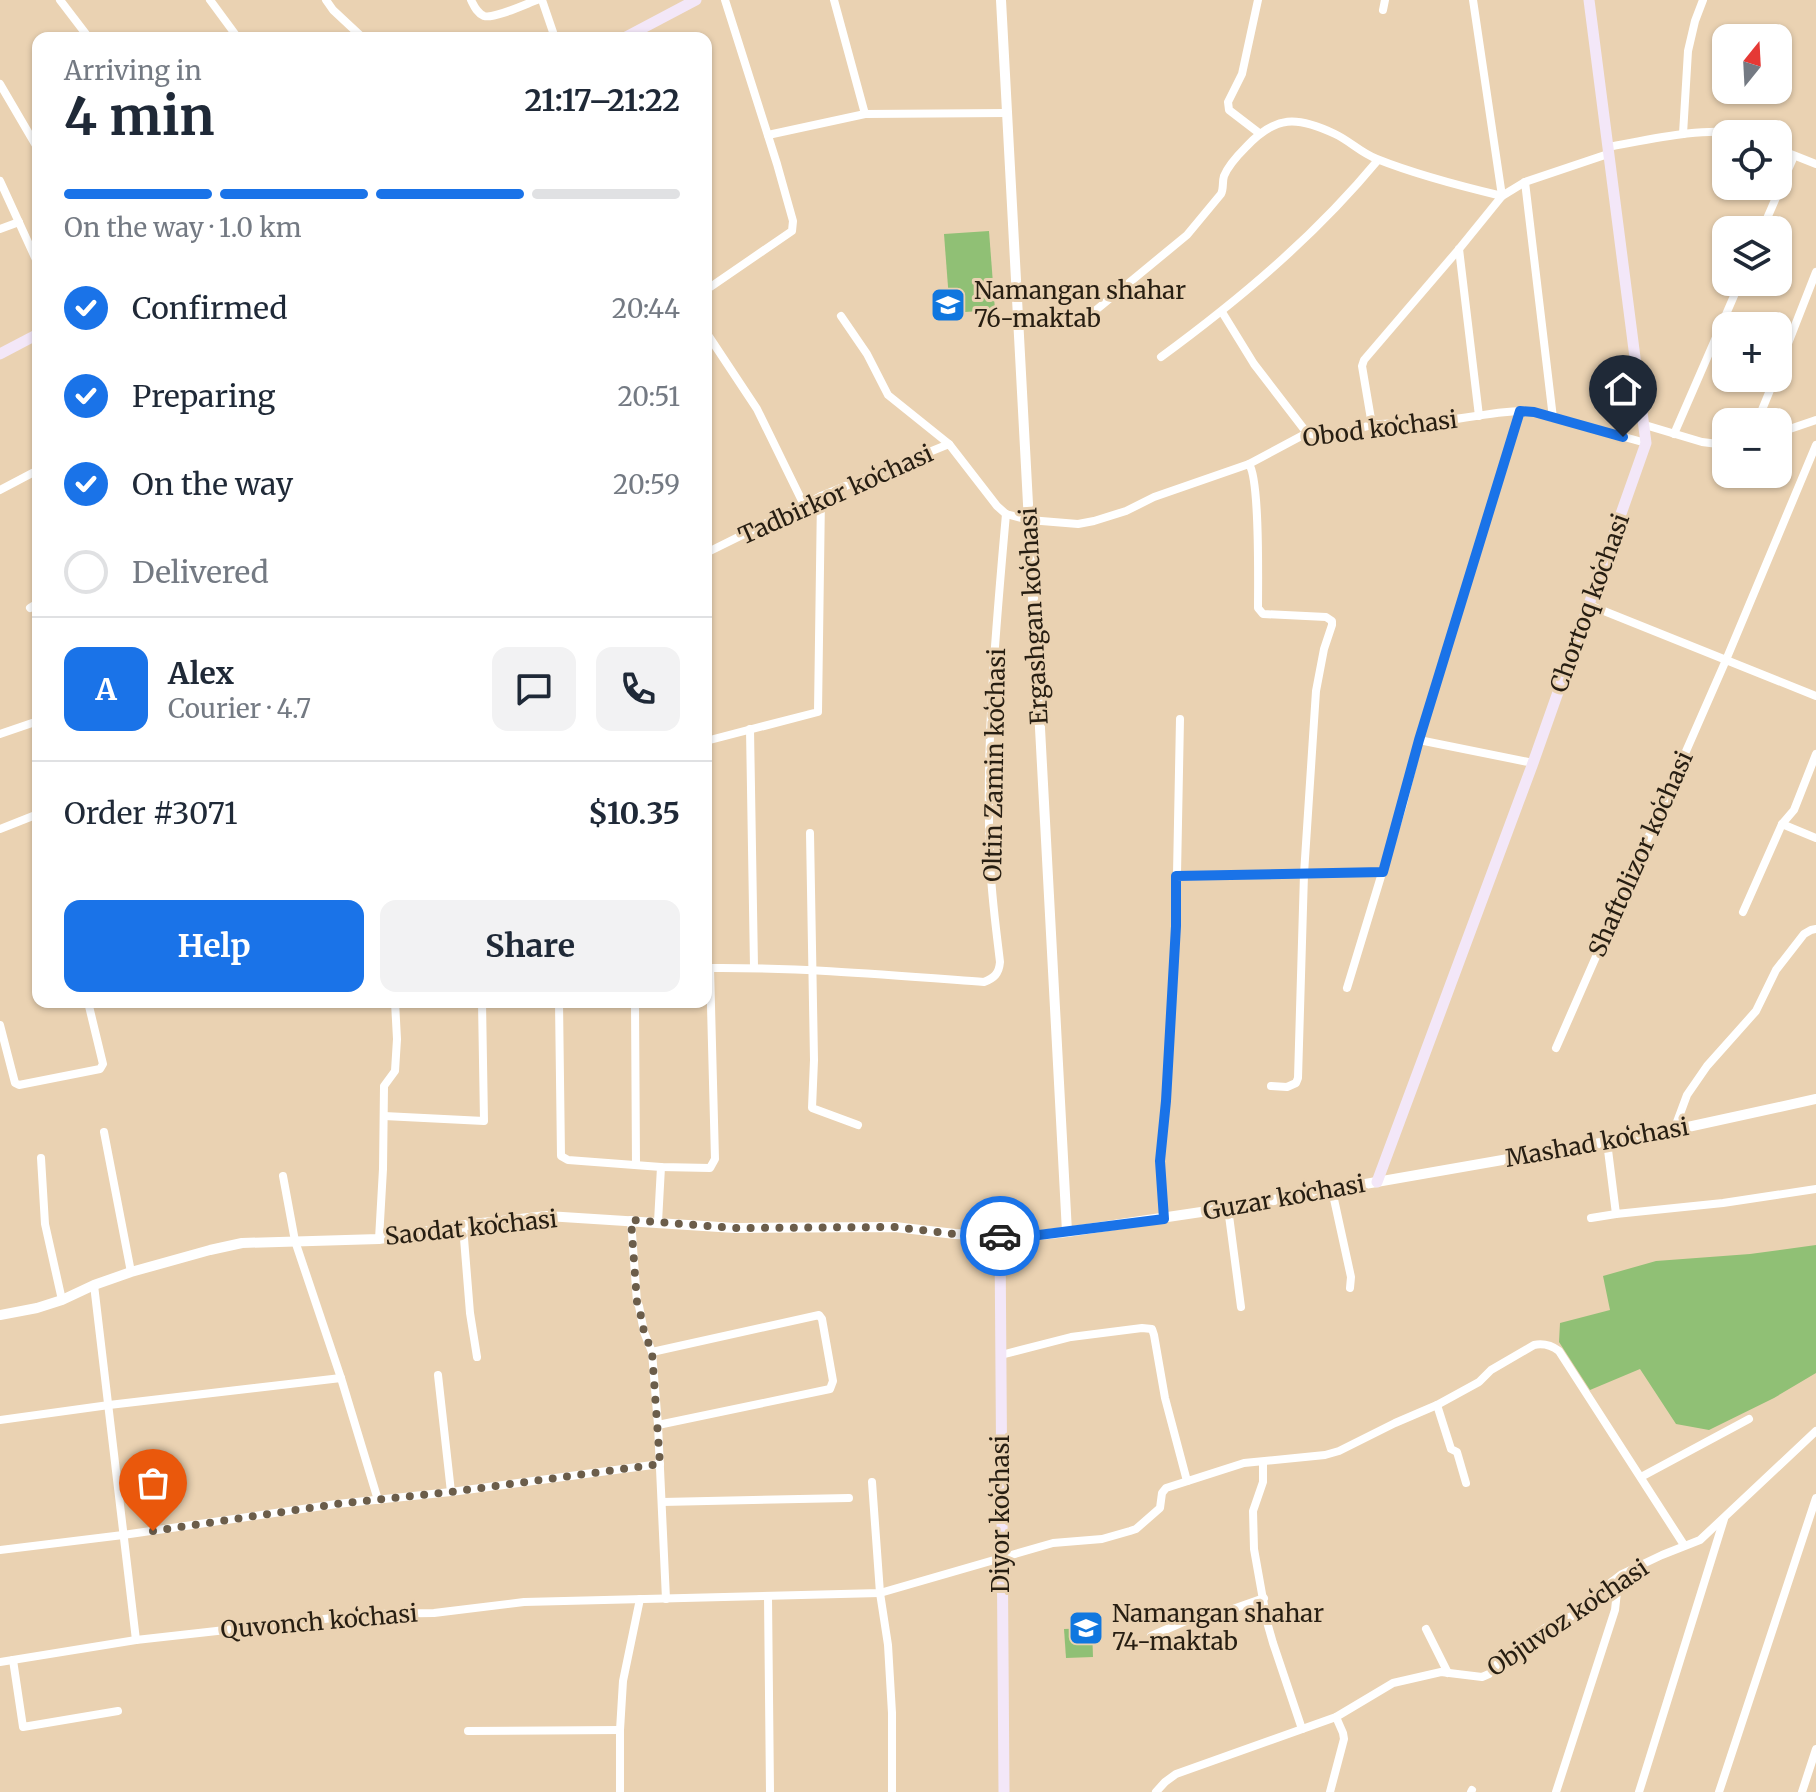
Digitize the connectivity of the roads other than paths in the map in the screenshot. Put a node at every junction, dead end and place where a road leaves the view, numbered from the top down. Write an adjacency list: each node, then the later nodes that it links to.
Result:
1 (60, 0): 14 (street)
2 (210, 0): 15 (street)
3 (326, 0): 16 (street)
4 (471, 0): 5 (street)
5 (540, 0): 17 (street)
6 (696, 0): 18 (main road)
7 (725, 0): 25 (street)
8 (834, 0): 21 (street)
9 (1001, 0): 20 (street, Ergashgan koʻchasi)
10 (1258, 0): 22 (street)
11 (1473, 0): 33 (street)
12 (1589, 0): 27 (main road, Chortoq koʻchasi)
13 (1703, 0): 24 (street)
14 (84, 32)
15 (234, 32)
16 (357, 32)
17 (553, 32)
18 (635, 32)
19 (0, 84): 26 (street)
20 (1006, 113): 21 (street); 69 (street, Ergashgan koʻchasi)
21 (865, 114): 25 (street)
22 (1259, 133): 29 (street); 42 (street)
23 (1712, 133): 24 (street)
24 (1683, 134): 27 (street)
25 (768, 135): 40 (street)
26 (32, 139)
27 (1608, 151): 32 (street); 55 (main road, Chortoq koʻchasi)
28 (1794, 156): 30 (street); 34 (street)
29 (1378, 160): 33 (street); 43 (street)
30 (1816, 164)
31 (0, 181): 35 (street)
32 (1525, 182): 33 (street); 52 (street)
33 (1502, 196): 37 (street)
34 (1768, 216)
35 (19, 222): 36 (street); 38 (street)
36 (0, 229)
37 (1459, 249): 51 (street); 54 (street)
38 (32, 251)
39 (1816, 272): 45 (street)
40 (712, 286)
41 (1734, 296): 58 (street)
42 (1096, 310)
43 (1222, 312): 49 (street); 57 (street)
44 (841, 316): 61 (street)
45 (1792, 333)
46 (32, 338): 48 (main road)
47 (712, 341): 67 (street)
48 (0, 354)
49 (1161, 357)
50 (1520, 411): 51 (street, Obod koʻchasi); 52 (street, Obod koʻchasi); 79 (street)
51 (1479, 416): 54 (street, Obod koʻchasi)
52 (1553, 418): 59 (street, Obod koʻchasi)
53 (1816, 420): 56 (street)
54 (1372, 425): 57 (street, Obod koʻchasi)
55 (1645, 425): 58 (street); 59 (main road, Chortoq koʻchasi)
56 (1792, 428)
57 (1307, 433): 63 (street, Obod koʻchasi)
58 (1674, 434): 60 (street)
59 (1646, 443): 71 (main road, Chortoq koʻchasi)
60 (1712, 443)
61 (949, 444): 66 (street, Tadbirkor koʻchasi); 68 (street, Tadbirkor koʻchasi)
62 (1816, 445): 72 (street, Shaftolizor koʻchasi)
63 (1249, 464): 69 (street, Obod koʻchasi); 88 (street)
64 (32, 473): 65 (street)
65 (0, 490)
66 (821, 496): 67 (street, Tadbirkor koʻchasi); 76 (street)
67 (804, 505): 70 (street, Tadbirkor koʻchasi)
68 (1006, 514): 69 (street); 94 (street, Oltin Zamin koʻchasi)
69 (1029, 520): 126 (street, Ergashgan koʻchasi)
70 (712, 550)
71 (1589, 605): 72 (street); 81 (main road, Chortoq koʻchasi)
72 (1726, 660): 73 (street); 103 (street, Shaftolizor koʻchasi)
73 (1816, 696)
74 (1180, 719): 89 (street)
75 (32, 723): 77 (street)
76 (750, 729): 78 (street); 92 (street)
77 (0, 734)
78 (712, 739)
79 (1419, 740): 81 (street); 87 (street)
80 (1816, 754): 83 (street)
81 (1533, 763): 116 (main road, Chortoq koʻchasi)
82 (32, 816): 84 (street)
83 (1782, 824): 86 (street); 90 (street)
84 (0, 829)
85 (810, 833): 94 (street)
86 (1816, 838)
87 (1383, 872): 88 (street); 95 (street)
88 (1304, 874): 89 (street); 105 (street)
89 (1176, 876): 122 (street)
90 (1743, 912)
91 (1816, 929): 109 (street)
92 (754, 967): 93 (street); 94 (street)
93 (712, 968)
94 (813, 970): 108 (street)
95 (1347, 988)
96 (89, 1008): 104 (street)
97 (395, 1008): 107 (street)
98 (482, 1008): 107 (street)
99 (559, 1008): 113 (street)
100 (635, 1008): 113 (street)
101 (709, 1008): 114 (street)
102 (0, 1025): 104 (street)
103 (1556, 1048)
104 (4, 1051)
105 (1271, 1086)
106 (1816, 1099): 109 (street, Mashad koʻchasi)
107 (384, 1116): 129 (street)
108 (858, 1125)
109 (1674, 1130): 111 (street, Mashad koʻchasi)
110 (104, 1132): 132 (street)
111 (1607, 1142): 116 (street, Mashad koʻchasi); 120 (street)
112 (41, 1158): 135 (street)
113 (636, 1165): 114 (street)
114 (661, 1167): 124 (street)
115 (283, 1176): 130 (street)
116 (1377, 1182): 118 (street, Guzar koʻchasi)
117 (1816, 1189): 120 (street)
118 (1332, 1190): 119 (street, Guzar koʻchasi); 134 (street)
119 (1228, 1208): 122 (street, Guzar koʻchasi); 136 (street)
120 (1616, 1214): 121 (street)
121 (1591, 1218)
122 (1164, 1219): 126 (street, Guzar koʻchasi)
123 (631, 1220): 124 (street, Saodat koʻchasi); 125 (street, Saodat koʻchasi); 138 (street)
124 (658, 1222): 127 (street, Saodat koʻchasi)
125 (463, 1226): 129 (street, Saodat koʻchasi); 140 (street)
126 (1067, 1232): 128 (street, Guzar koʻchasi)
127 (1000, 1236): 128 (street, Guzar koʻchasi); 131 (main road, Diyor koʻchasi)
128 (1031, 1236): 131 (main road)
129 (379, 1239): 130 (street, Saodat koʻchasi)
130 (295, 1241): 132 (street, Saodat koʻchasi); 142 (street)
131 (999, 1268): 139 (main road, Diyor koʻchasi)
132 (131, 1272): 133 (street, Saodat koʻchasi)
133 (94, 1285): 135 (street, Saodat koʻchasi); 143 (street)
134 (1350, 1288)
135 (62, 1300): 137 (street, Saodat koʻchasi)
136 (1241, 1307)
137 (0, 1313)
138 (652, 1352): 147 (street); 147 (street)
139 (1001, 1355): 152 (street); 164 (main road, Diyor koʻchasi)
140 (477, 1357)
141 (438, 1375): 155 (street)
142 (341, 1378): 143 (street); 158 (street)
143 (109, 1405): 146 (street); 161 (street)
144 (1437, 1405): 149 (street); 151 (street); 154 (street)
145 (1749, 1419): 151 (street)
146 (0, 1420)
147 (658, 1425): 150 (street)
148 (1816, 1431): 160 (street, Objuvoz koʻchasi)
149 (1263, 1462): 152 (street); 168 (street)
150 (660, 1464): 155 (street); 159 (street)
151 (1641, 1477): 162 (street)
152 (1187, 1481): 164 (street, Quvonch koʻchasi)
153 (872, 1482): 166 (street)
154 (1466, 1483)
155 (451, 1492): 158 (street)
156 (849, 1498): 159 (street)
157 (1816, 1498): 191 (street)
158 (378, 1500): 161 (street)
159 (662, 1502): 170 (street)
160 (1724, 1518): 162 (street, Objuvoz koʻchasi); 190 (street)
161 (123, 1535): 163 (street); 173 (street)
162 (1684, 1545): 165 (street, Objuvoz koʻchasi)
163 (0, 1550)
164 (1002, 1557): 166 (street, Quvonch koʻchasi); 186 (main road, Diyor koʻchasi)
165 (1613, 1581): 176 (street, Objuvoz koʻchasi); 189 (street)
166 (880, 1593): 167 (street, Quvonch koʻchasi); 185 (street)
167 (768, 1597): 170 (street, Quvonch koʻchasi); 184 (street)
168 (1264, 1598): 172 (street); 179 (street)
169 (640, 1599): 170 (street, Quvonch koʻchasi); 173 (street, Quvonch koʻchasi); 180 (street)
170 (666, 1599)
171 (1426, 1629): 176 (street)
172 (1151, 1636)
173 (136, 1640): 174 (street, Quvonch koʻchasi)
174 (13, 1660): 175 (street, Quvonch koʻchasi); 177 (street)
175 (0, 1662)
176 (1448, 1673): 178 (street, Objuvoz koʻchasi)
177 (118, 1711)
178 (1336, 1717): 179 (street, Objuvoz koʻchasi); 188 (street)
179 (1302, 1729): 187 (street, Objuvoz koʻchasi)
180 (620, 1730): 181 (street); 183 (street)
181 (468, 1731)
182 (1816, 1749): 192 (street)
183 (620, 1792)
184 (770, 1792)
185 (892, 1792)
186 (1004, 1792)
187 (1156, 1792)
188 (1330, 1792)
189 (1556, 1792)
190 (1639, 1792)
191 (1719, 1792)
192 (1802, 1792)

